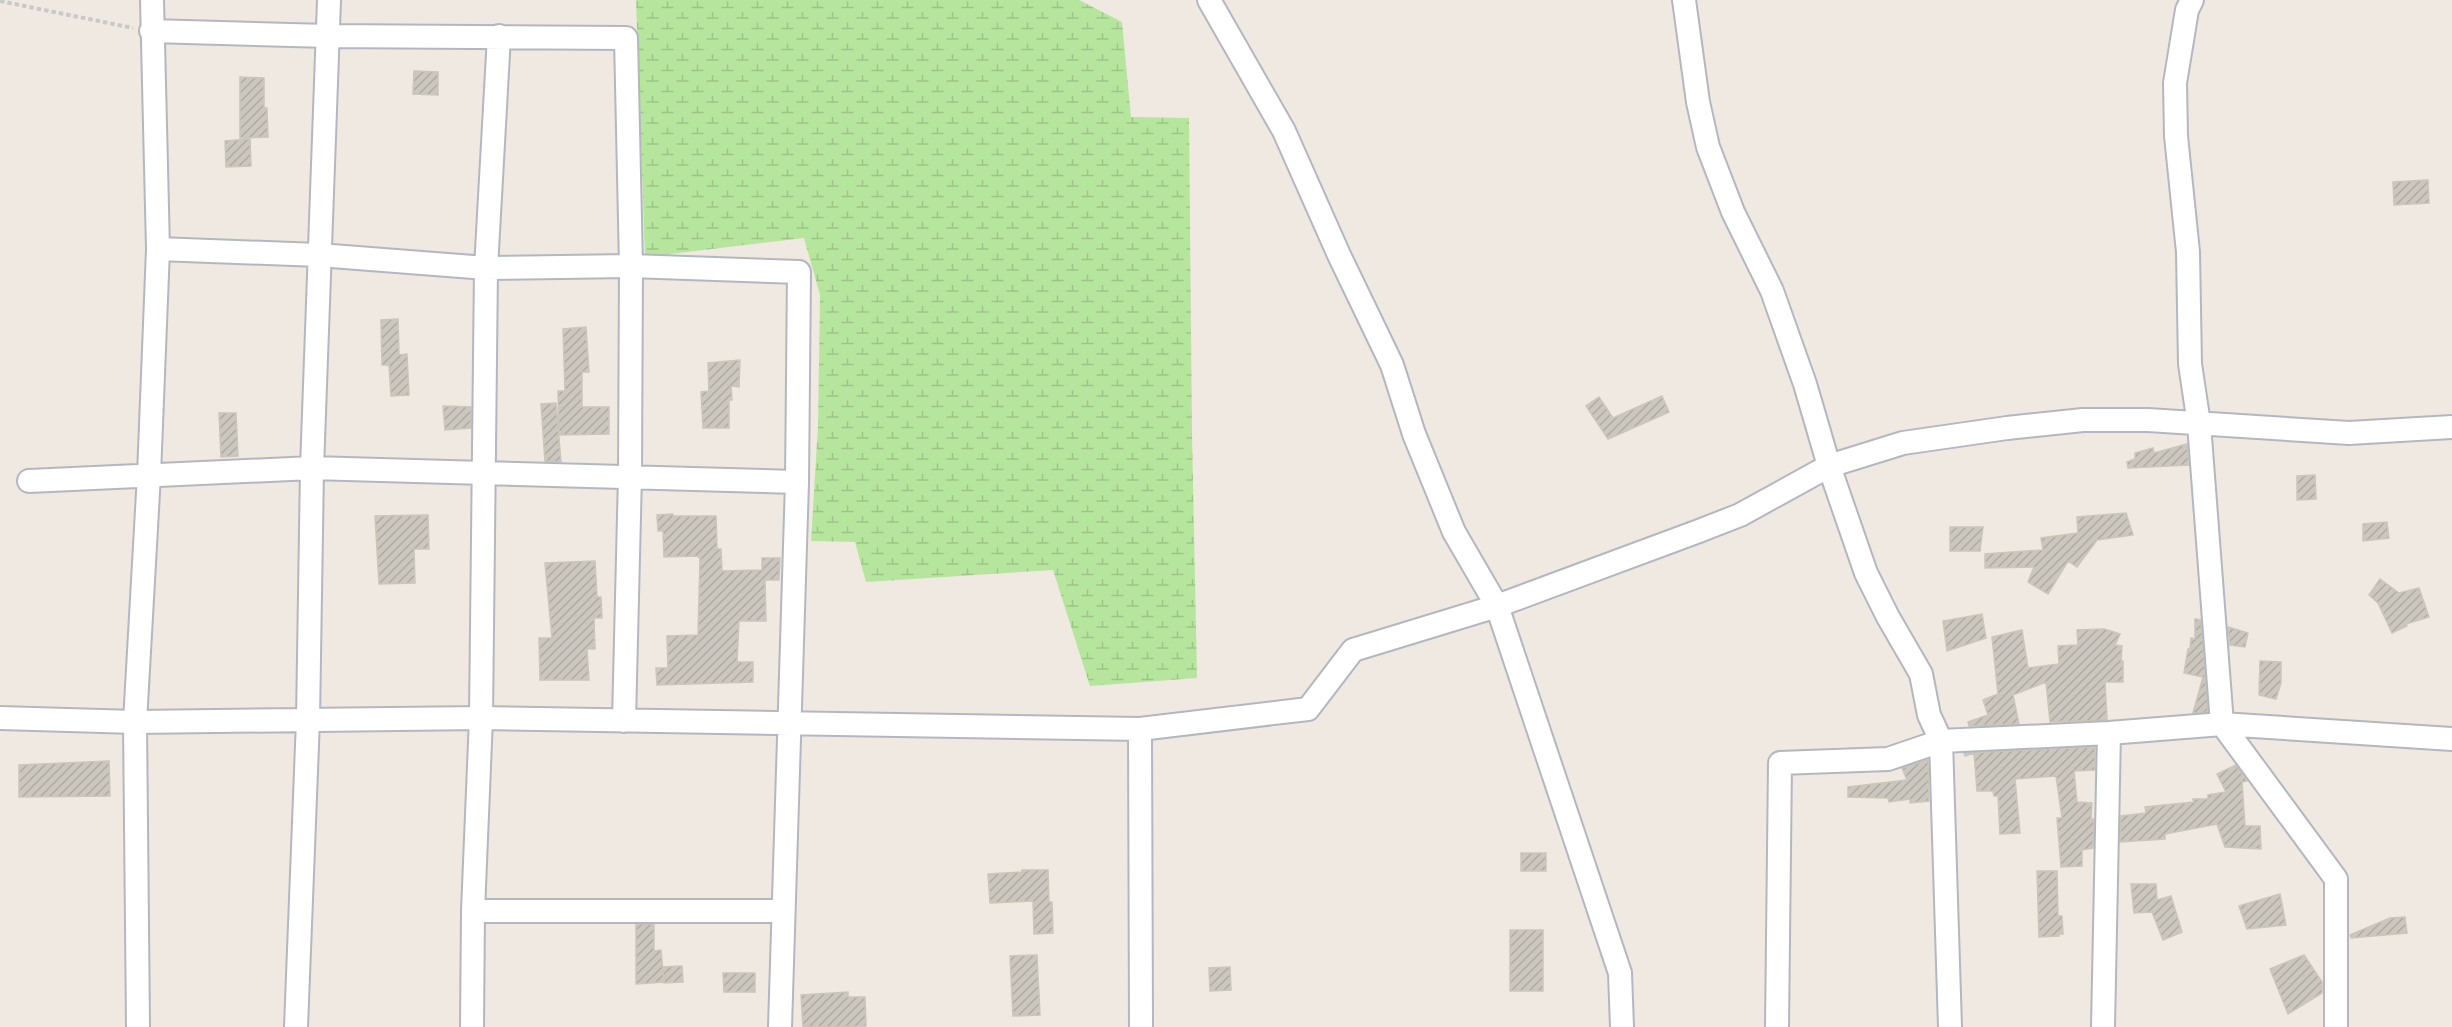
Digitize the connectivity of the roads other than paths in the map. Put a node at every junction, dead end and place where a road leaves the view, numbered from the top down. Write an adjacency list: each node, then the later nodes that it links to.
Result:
1 (152, 0): 6 (street)
2 (330, 0): 7 (street)
3 (1209, 0): 22 (street)
4 (1684, 0): 15 (street)
5 (2192, 0): 13 (street)
6 (151, 31): 7 (street); 9 (street)
7 (328, 36): 8 (street); 10 (street)
8 (499, 36): 11 (street); 12 (street)
9 (158, 249): 10 (street); 19 (street)
10 (319, 255): 12 (street); 16 (street)
11 (631, 266): 12 (street); 18 (street); 21 (street)
12 (486, 268): 17 (street)
13 (2199, 424): 14 (street); 15 (street); 29 (street)
14 (2452, 427)
15 (1829, 466): 22 (street); 33 (street)
16 (312, 468): 17 (street); 19 (street); 25 (street)
17 (484, 474): 18 (street); 24 (street)
18 (630, 475): 21 (street); 26 (street)
19 (149, 476): 20 (street); 27 (street)
20 (29, 481)
21 (797, 482): 28 (street)
22 (1497, 606): 30 (street); 41 (street)
23 (0, 718): 27 (street)
24 (481, 718): 25 (street); 26 (street); 35 (street)
25 (308, 720): 27 (street); 37 (street)
26 (624, 721): 28 (street)
27 (135, 722): 36 (street)
28 (790, 724): 30 (street); 34 (street)
29 (2222, 724): 31 (street); 32 (street); 45 (street)
30 (1140, 729): 40 (street)
31 (2109, 733): 33 (street); 44 (street)
32 (2452, 739)
33 (1941, 741): 42 (street); 43 (street)
34 (783, 911): 35 (street); 39 (street)
35 (473, 912): 38 (street)
36 (138, 1027)
37 (296, 1027)
38 (472, 1027)
39 (780, 1027)
40 (1142, 1027)
41 (1622, 1027)
42 (1777, 1027)
43 (1950, 1027)
44 (2103, 1027)
45 (2336, 1027)

